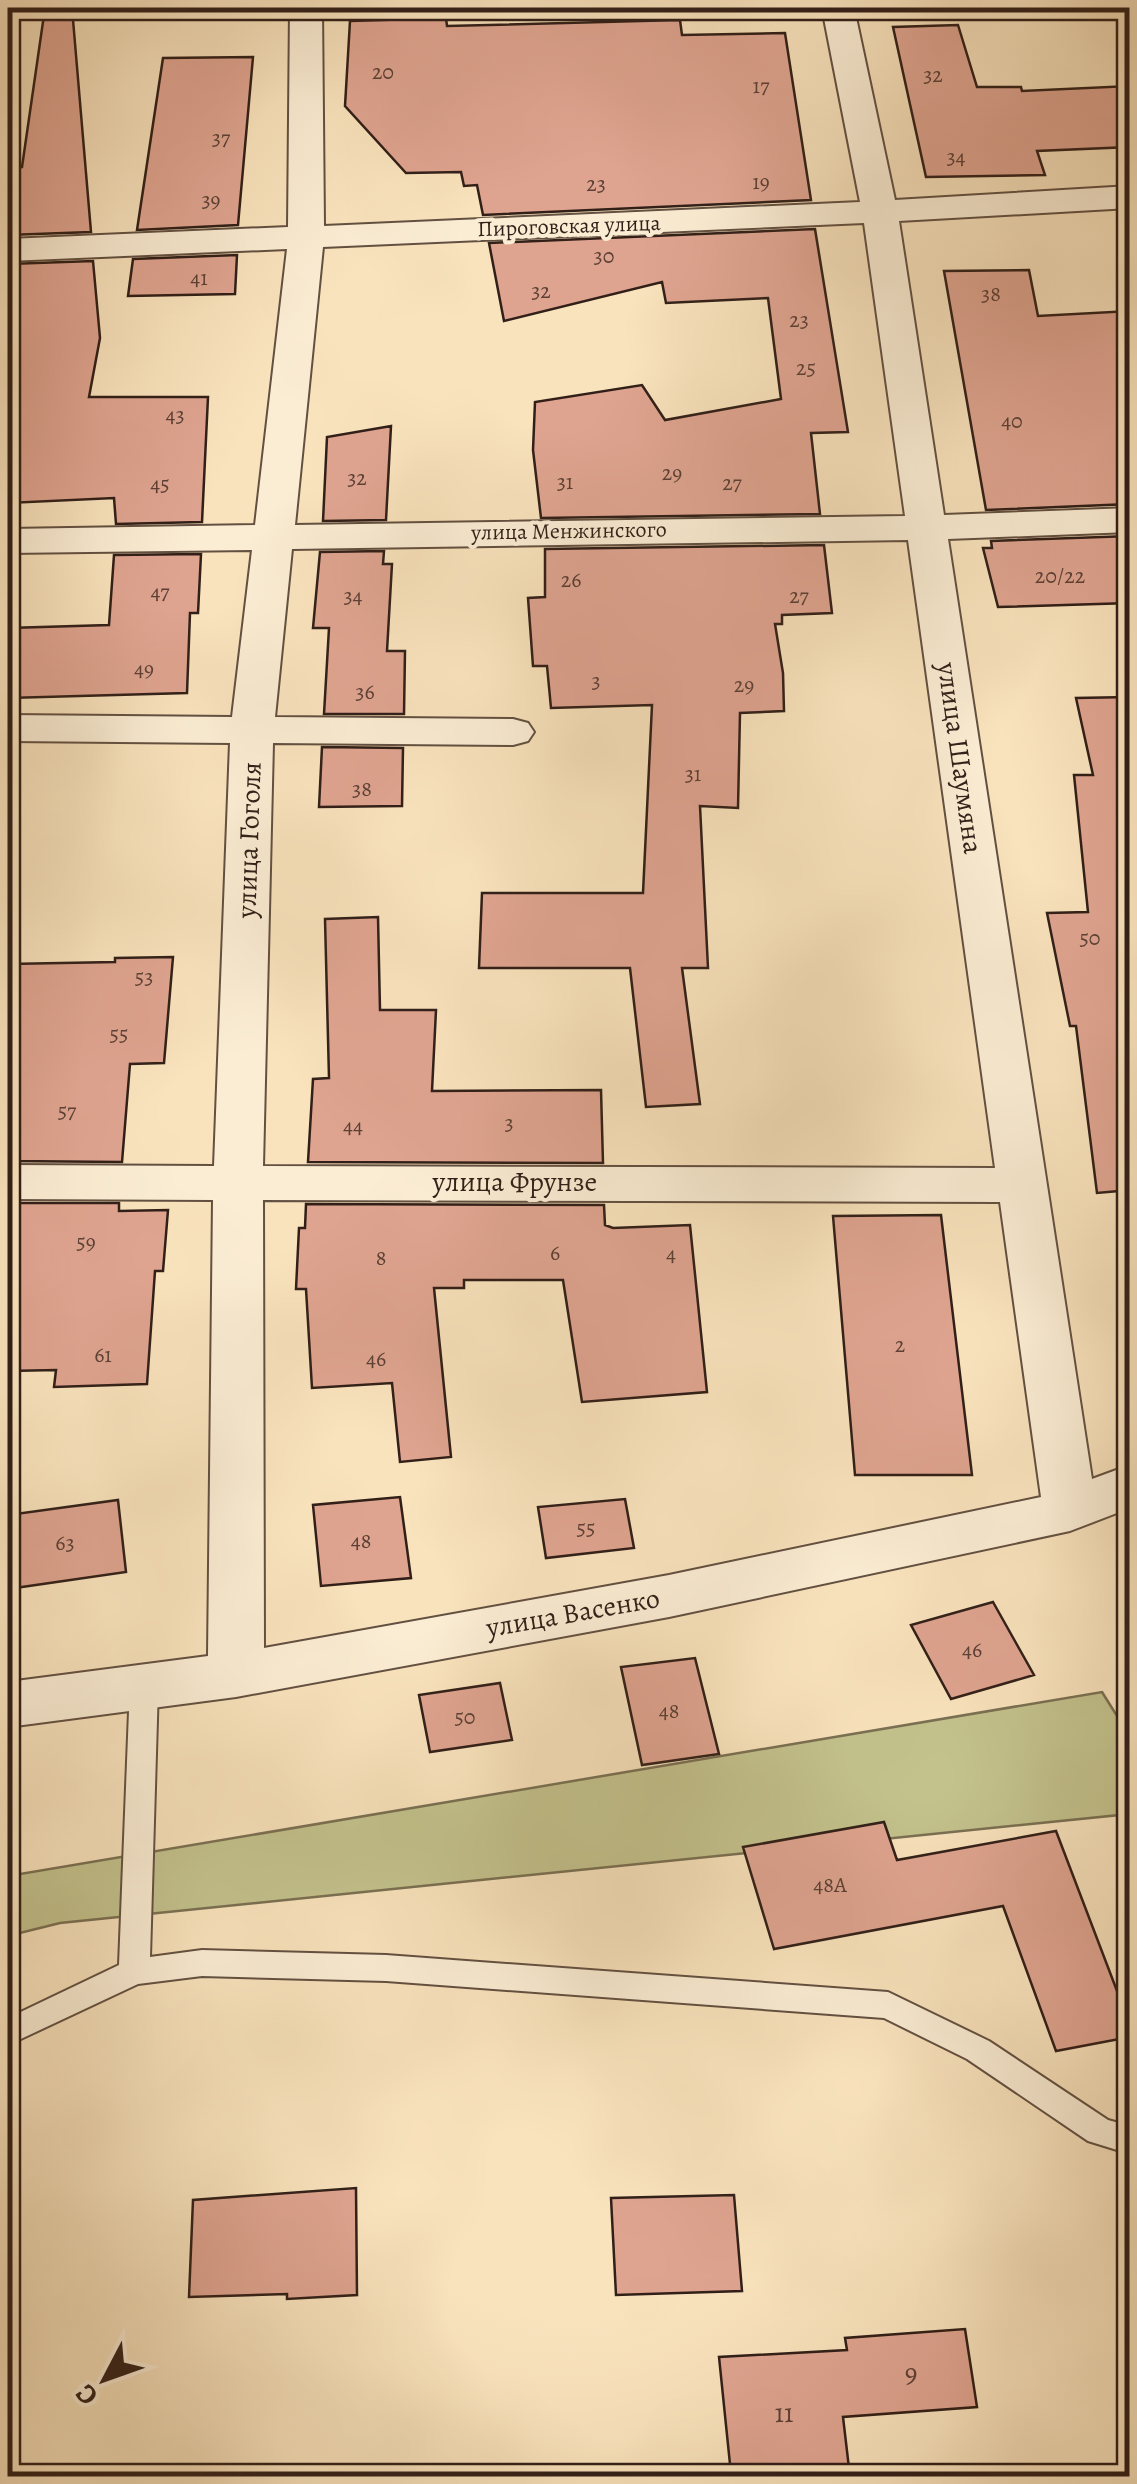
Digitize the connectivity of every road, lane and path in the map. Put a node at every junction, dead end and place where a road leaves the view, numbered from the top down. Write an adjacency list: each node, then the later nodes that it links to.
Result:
1 (306, 8): 5 (street, улица Гоголя)
2 (838, 8): 4 (street, улица Шаумяна)
3 (1130, 198): 4 (street, Пироговская улица)
4 (880, 212): 5 (street, Пироговская улица); 8 (street, улица Шаумяна)
5 (306, 237): 6 (street, Пироговская улица); 9 (street, улица Гоголя)
6 (8, 250)
7 (1130, 520): 8 (street, улица Менжинского)
8 (926, 528): 9 (street, улица Менжинского); 16 (street, улица Шаумяна)
9 (276, 534): 10 (street, улица Менжинского); 12 (street, улица Гоголя)
10 (8, 541)
11 (8, 728): 12 (street)
12 (252, 732): 13 (street); 14 (street, улица Гоголя)
13 (512, 732)
14 (238, 1181): 15 (street, улица Фрунзе); 16 (street, улица Фрунзе); 19 (street, улица Гоголя)
15 (8, 1182)
16 (1022, 1185): 18 (street, улица Шаумяна)
17 (1130, 1485): 18 (street, улица Васенко)
18 (1070, 1511): 19 (street, улица Васенко)
19 (236, 1674): 20 (street, улица Васенко)
20 (144, 1686): 21 (street, улица Васенко); 22 (lane)
21 (8, 1704)
22 (134, 1972): 23 (lane); 24 (lane)
23 (8, 2032)
24 (1130, 2140)

